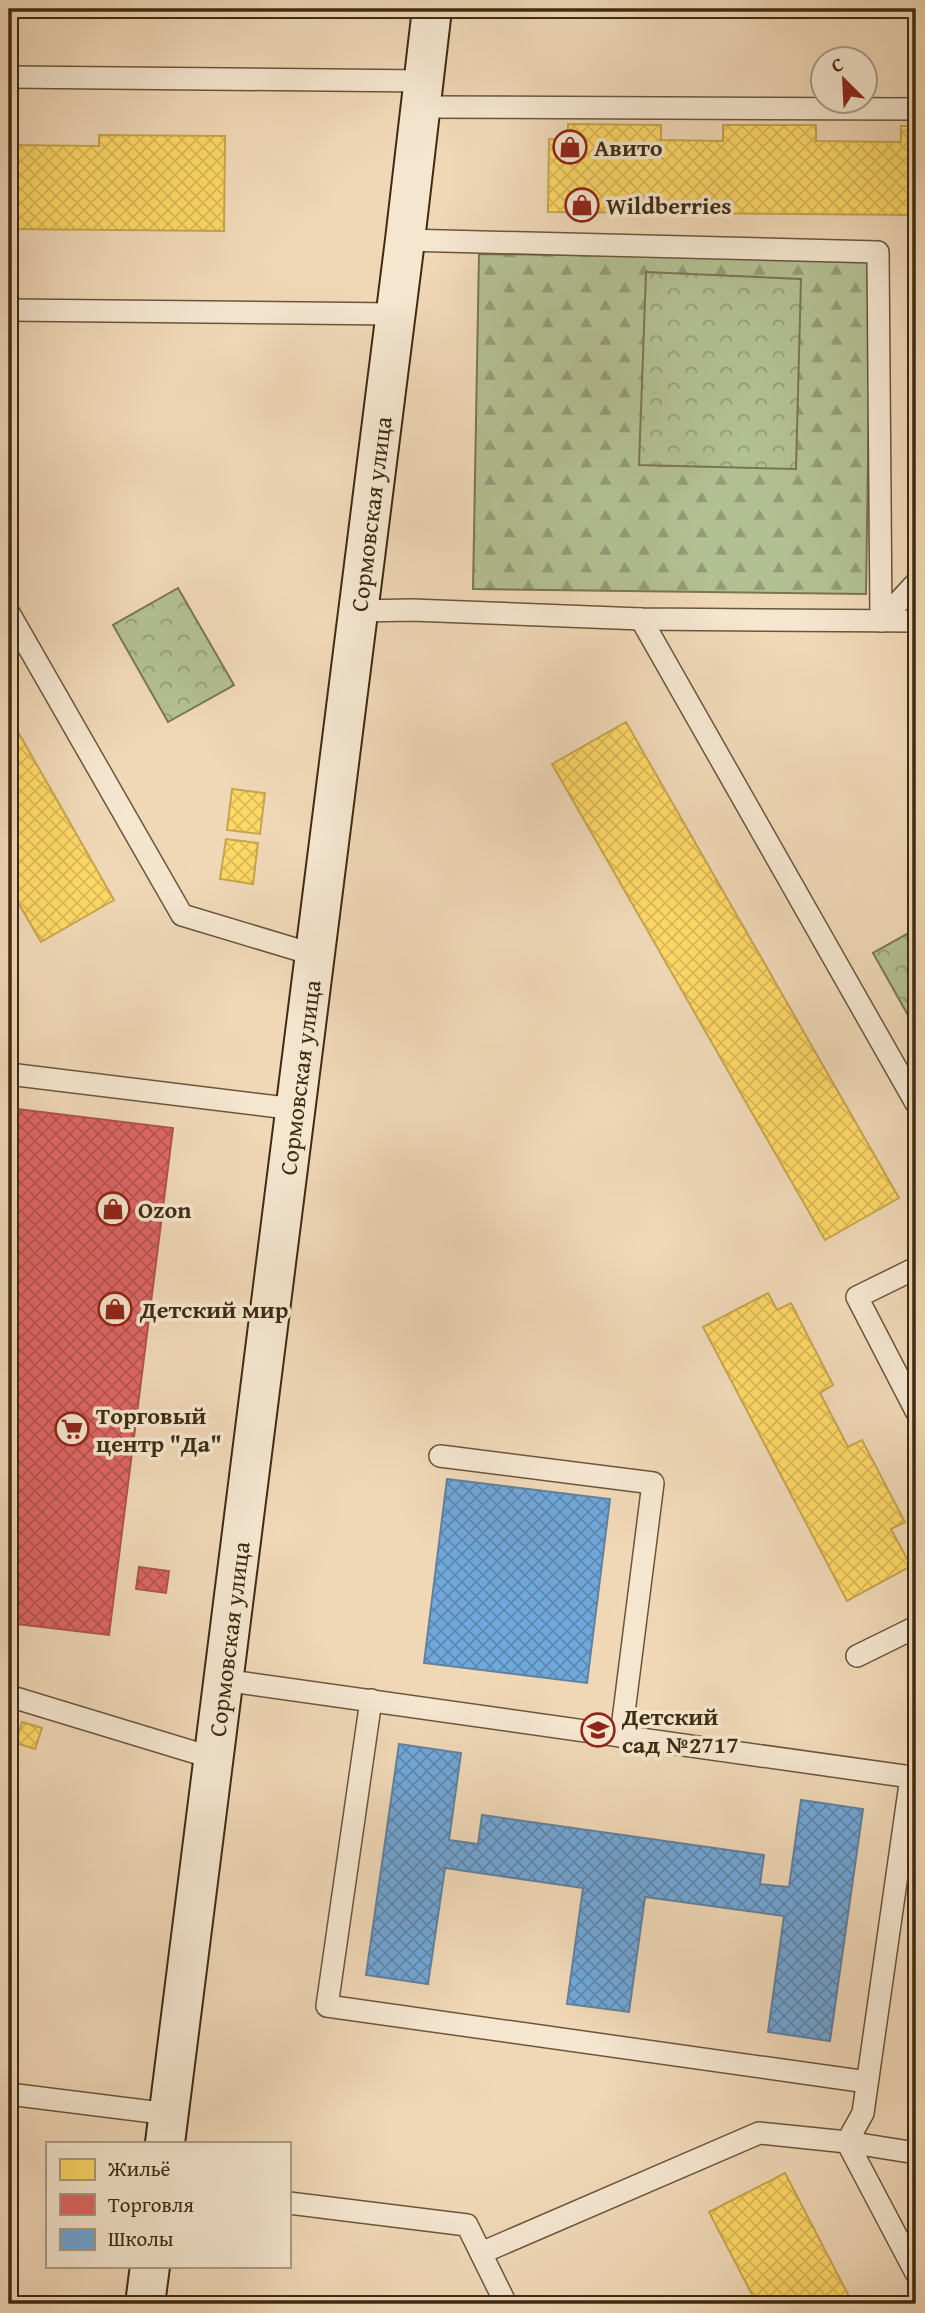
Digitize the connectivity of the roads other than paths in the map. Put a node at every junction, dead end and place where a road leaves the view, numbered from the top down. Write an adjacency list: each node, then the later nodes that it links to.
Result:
1 (432, 9): 3 (street, Сормовская улица)
2 (9, 76): 3 (lane)
3 (423, 94): 4 (lane); 5 (street, Сормовская улица)
4 (916, 109)
5 (405, 240): 7 (street, Сормовская улица); 12 (lane)
6 (9, 310): 7 (lane)
7 (395, 314): 9 (street, Сормовская улица)
8 (916, 583): 12 (lane)
9 (358, 611): 11 (lane); 14 (street, Сормовская улица)
10 (9, 613): 14 (lane)
11 (641, 619): 12 (lane); 16 (lane)
12 (881, 621): 13 (lane)
13 (916, 621)
14 (315, 955): 17 (street, Сормовская улица)
15 (9, 1074): 17 (lane)
16 (916, 1103)
17 (295, 1109): 23 (street, Сормовская улица)
18 (916, 1268): 19 (lane)
19 (916, 1412)
20 (440, 1456): 26 (lane)
21 (916, 1627): 22 (lane)
22 (857, 1656)
23 (223, 1680): 25 (lane); 27 (street, Сормовская улица)
24 (9, 1696): 27 (lane)
25 (370, 1700): 26 (lane); 28 (lane)
26 (621, 1736): 28 (lane)
27 (213, 1758): 30 (street, Сормовская улица)
28 (867, 2082): 31 (lane)
29 (9, 2094): 30 (lane)
30 (167, 2129)
31 (847, 2142): 32 (lane); 34 (lane); 36 (lane)
32 (916, 2153)
33 (290, 2203): 34 (lane)
34 (481, 2253): 38 (lane)
35 (150, 2268): 37 (street)
36 (916, 2273)
37 (145, 2304)
38 (506, 2304)

